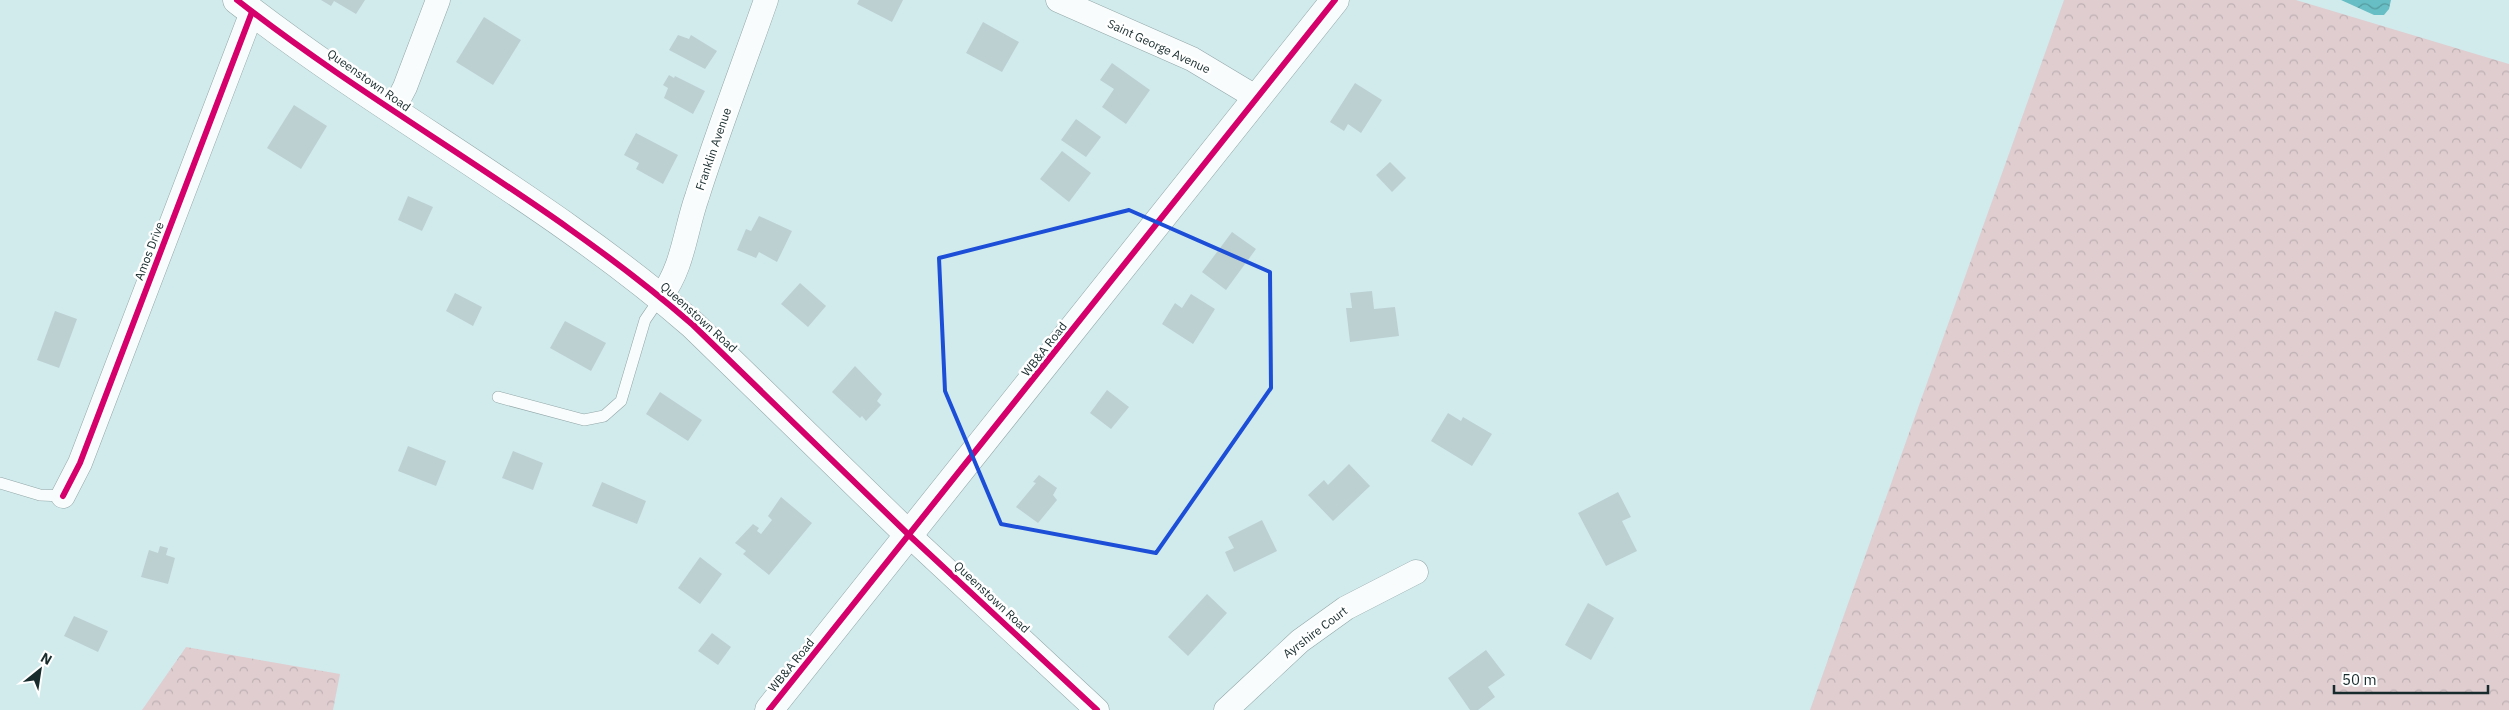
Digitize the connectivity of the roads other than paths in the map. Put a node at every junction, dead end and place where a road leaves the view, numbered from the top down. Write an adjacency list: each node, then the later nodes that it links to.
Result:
1 (438, 0): 7 (street)
2 (766, 0): 8 (street, Franklin Avenue)
3 (1058, 0): 6 (street, Saint George Avenue)
4 (1334, 0): 6 (street, WB&A Road)
5 (245, 6): 7 (street, Queenstown Road); 11 (street, Amos Drive)
6 (1257, 98): 12 (street, WB&A Road)
7 (393, 110): 8 (street, Queenstown Road)
8 (661, 296): 9 (lane); 12 (street, Queenstown Road)
9 (498, 396)
10 (0, 482): 11 (lane)
11 (63, 496)
12 (910, 536): 14 (street, WB&A Road); 15 (street, Queenstown Road)
13 (1416, 572): 16 (street, Ayrshire Court)
14 (769, 710)
15 (1097, 710)
16 (1226, 710)

